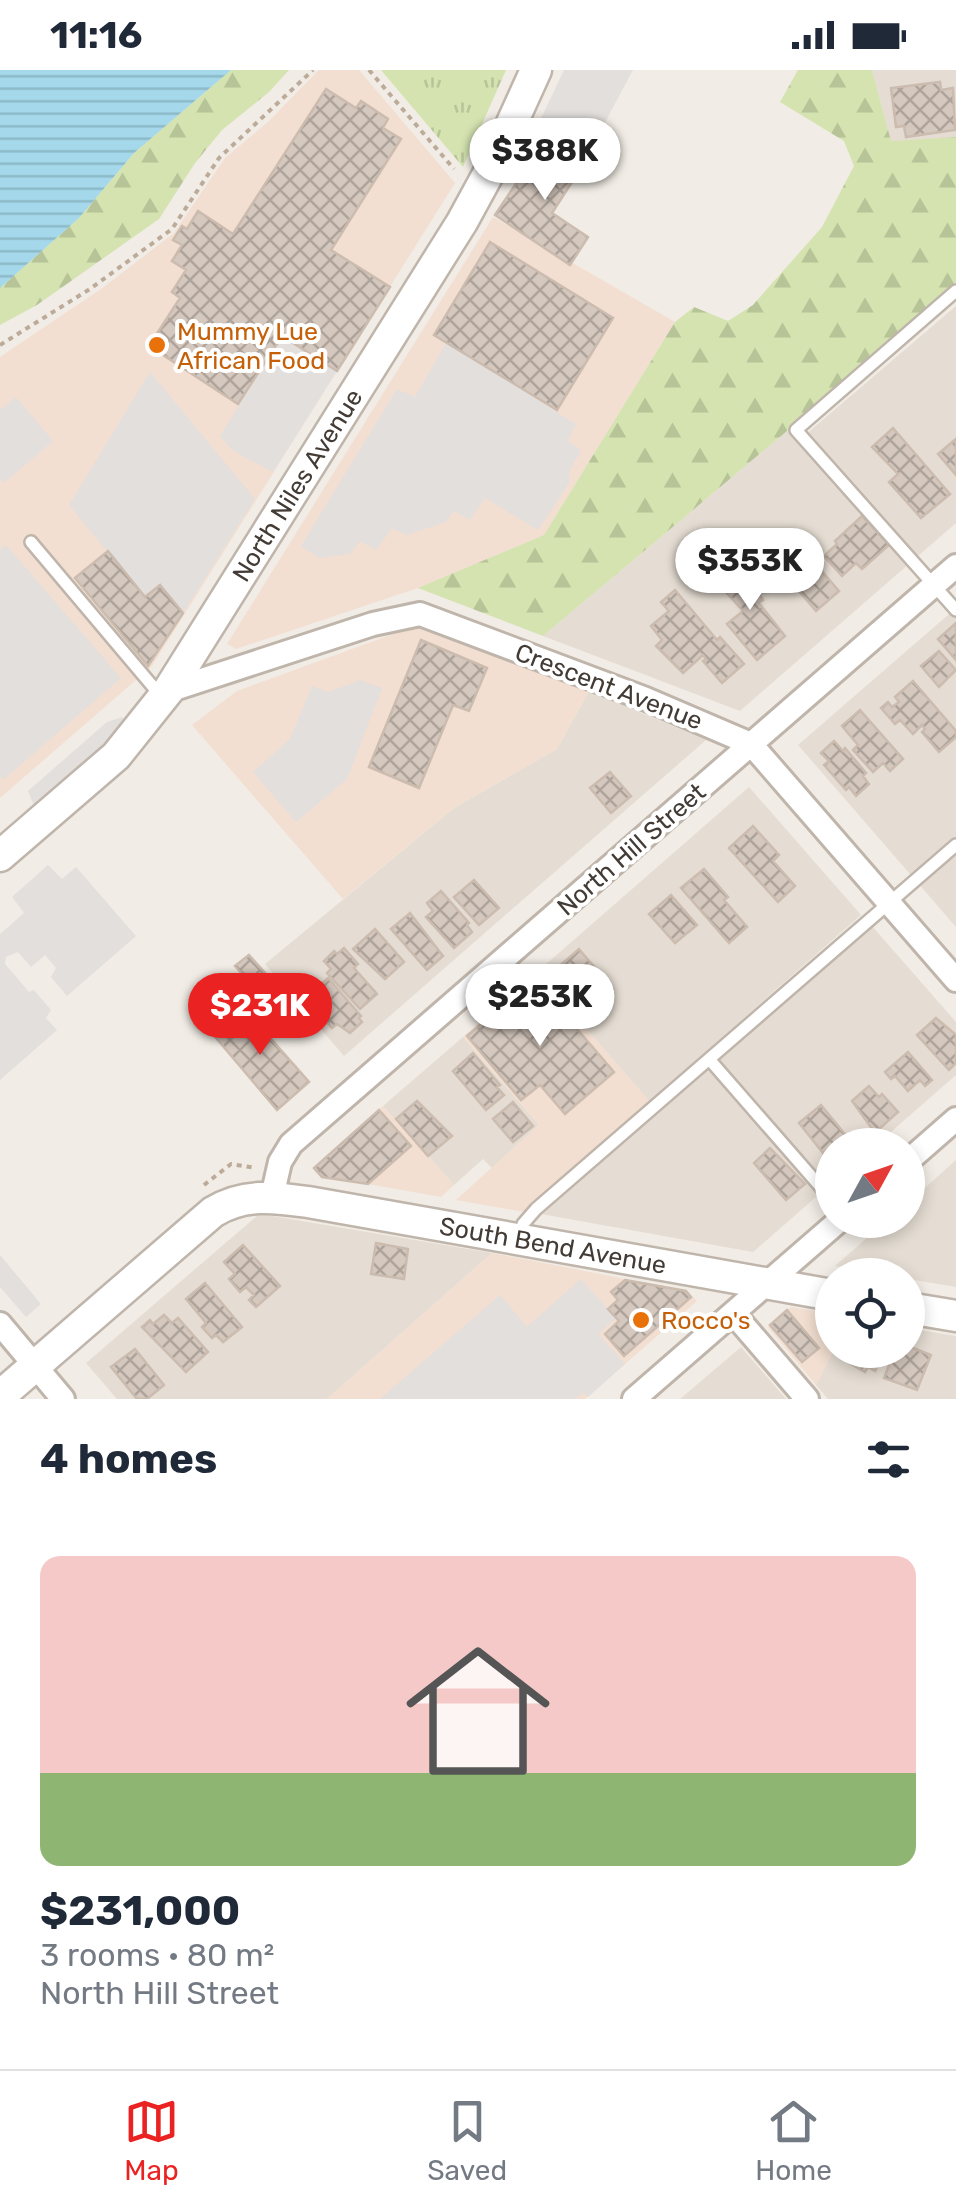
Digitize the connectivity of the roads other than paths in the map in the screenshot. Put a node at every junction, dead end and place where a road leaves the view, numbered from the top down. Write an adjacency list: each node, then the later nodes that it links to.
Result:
1 (536, 70): 7 (street, North Niles Avenue)
2 (956, 292): 5 (lane)
3 (31, 542): 7 (lane)
4 (956, 566): 5 (street, North Hill Street)
5 (934, 584): 6 (lane); 8 (street, North Hill Street)
6 (956, 610)
7 (165, 695): 8 (street, Crescent Avenue); 10 (street, North Niles Avenue)
8 (751, 744): 11 (street, Crescent Avenue); 17 (street, North Hill Street)
9 (956, 844): 11 (lane)
10 (0, 856)
11 (889, 902): 12 (street, Crescent Avenue); 13 (lane)
12 (956, 980)
13 (709, 1059): 16 (lane); 19 (lane)
14 (954, 1124): 15 (street)
15 (925, 1147)
16 (815, 1181)
17 (267, 1183): 19 (street, South Bend Avenue); 26 (street)
18 (819, 1238): 20 (street)
19 (520, 1239): 20 (street, South Bend Avenue)
20 (767, 1283): 21 (street, South Bend Avenue); 23 (street)
21 (815, 1291)
22 (925, 1311): 24 (street)
23 (732, 1313): 29 (street); 30 (street)
24 (956, 1316)
25 (0, 1324): 26 (street)
26 (35, 1366): 27 (street); 28 (street)
27 (0, 1396)
28 (63, 1399)
29 (634, 1399)
30 (807, 1399)

